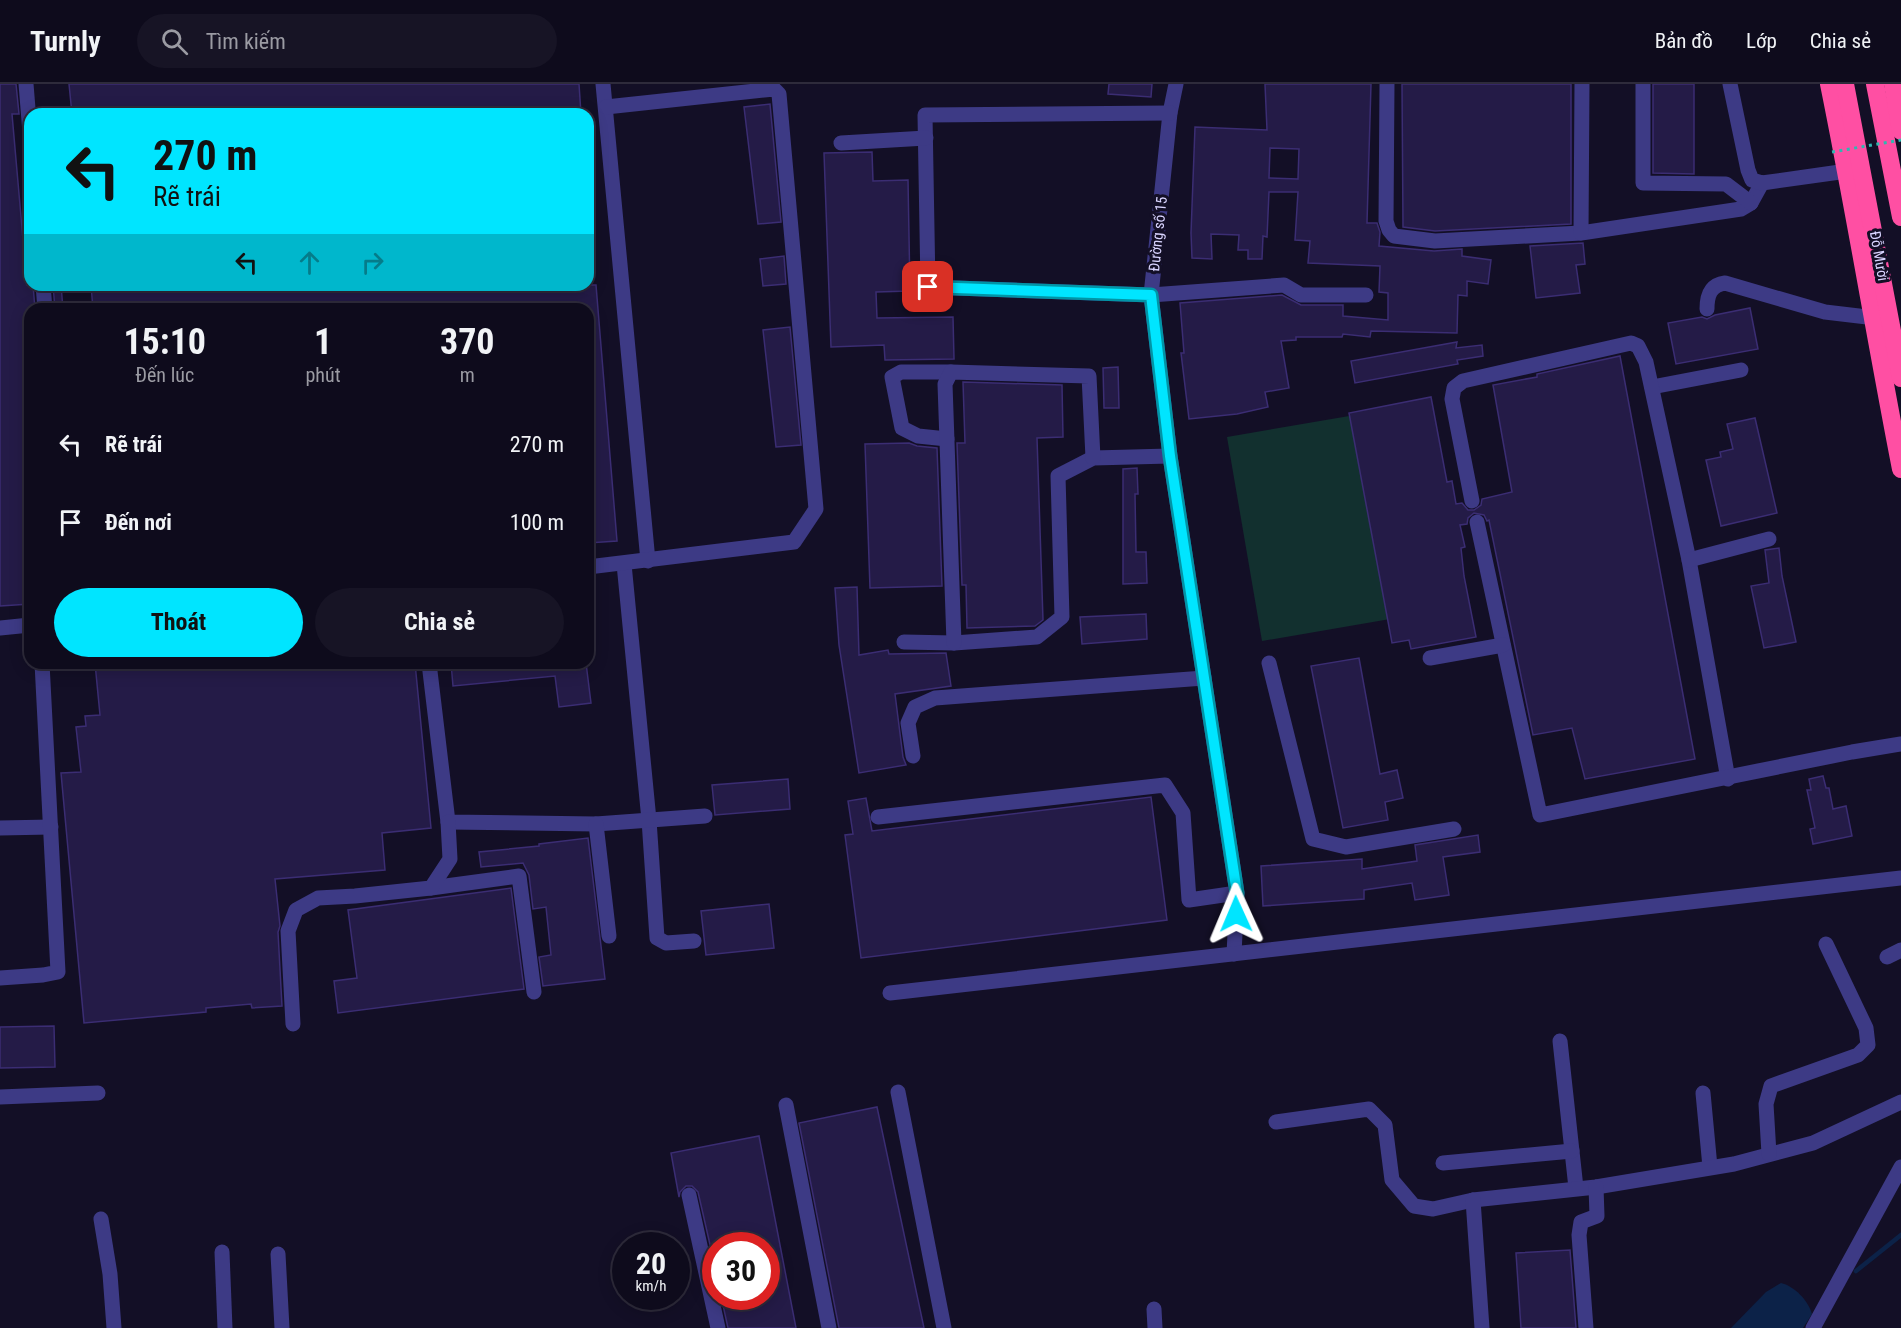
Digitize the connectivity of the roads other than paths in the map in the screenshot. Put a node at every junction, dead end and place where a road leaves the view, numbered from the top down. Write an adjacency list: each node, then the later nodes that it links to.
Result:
1 (26, 84): 13 (street)
2 (603, 84): 12 (street)
3 (1176, 84): 14 (street, Đường số 15)
4 (1387, 84): 22 (street)
5 (1582, 84): 22 (street)
6 (1643, 84): 20 (street)
7 (1730, 84): 19 (street)
8 (1829, 84): 18 (highway, Đỗ Mười)
9 (1845, 84): 26 (highway, Đỗ Mười)
10 (1875, 84): 21 (highway, Đỗ Mười)
11 (1893, 84): 15 (highway)
12 (606, 107): 39 (street); 39 (street)
13 (28, 108)
14 (1170, 113): 16 (street); 23 (street, Đường số 15)
15 (1901, 131)
16 (926, 138): 17 (street); 23 (street)
17 (841, 143)
18 (1847, 171): 19 (street); 26 (highway, Đỗ Mười)
19 (1762, 183): 20 (street)
20 (1751, 203): 22 (street)
21 (1901, 217)
22 (1581, 233)
23 (1151, 295): 24 (street); 32 (street, Đường số 15)
24 (1366, 296)
25 (1707, 309): 26 (street)
26 (1881, 319): 29 (highway, Đỗ Mười); 34 (highway, Đỗ Mười)
27 (1741, 370): 30 (street)
28 (951, 372): 31 (street); 31 (street); 33 (street)
29 (1901, 378)
30 (1652, 387): 35 (street); 38 (street)
31 (947, 439): 45 (street)
32 (1170, 456): 33 (street); 51 (street, Đường số 15)
33 (1093, 458): 45 (street)
34 (1901, 469)
35 (1472, 501)
36 (1477, 522): 46 (street)
37 (1769, 539): 38 (street)
38 (1689, 560): 54 (street)
39 (648, 561): 40 (street)
40 (624, 564): 41 (street); 57 (street)
41 (594, 566)
42 (24, 626): 43 (street)
43 (0, 628)
44 (904, 642): 45 (street)
45 (954, 643)
46 (1503, 645): 47 (street); 54 (street)
47 (1430, 658)
48 (1269, 663): 62 (street)
49 (42, 669): 60 (street)
50 (430, 669): 58 (street)
51 (1204, 678): 53 (street); 65 (street, Đường số 15)
52 (1901, 744): 54 (street)
53 (913, 756)
54 (1728, 778)
55 (705, 816): 57 (street)
56 (878, 817): 65 (street)
57 (649, 820): 59 (street); 67 (street)
58 (448, 822): 59 (street); 64 (street)
59 (596, 824): 66 (street)
60 (51, 827): 61 (street); 72 (street)
61 (0, 828)
62 (1454, 829)
63 (1901, 878): 70 (street)
64 (431, 888): 73 (street); 75 (street)
65 (1237, 893): 70 (street, Đường số 15)
66 (609, 936)
67 (694, 941)
68 (1826, 944): 85 (street)
69 (1901, 950): 71 (street)
70 (1234, 954): 74 (street)
71 (1887, 957)
72 (0, 978)
73 (534, 992)
74 (890, 993)
75 (293, 1024)
76 (1560, 1041): 84 (street)
77 (898, 1092): 102 (street)
78 (98, 1093): 80 (street)
79 (1703, 1093): 87 (street)
80 (0, 1097)
81 (1901, 1102): 85 (street)
82 (786, 1106): 101 (street)
83 (1276, 1122): 92 (street)
84 (1572, 1151): 86 (street); 90 (street)
85 (1769, 1154): 87 (street)
86 (1443, 1163)
87 (1710, 1167): 89 (street)
88 (1901, 1167): 106 (street)
89 (1596, 1187): 90 (street); 105 (street)
90 (1576, 1188): 92 (street)
91 (689, 1195): 100 (street)
92 (1473, 1200): 104 (street)
93 (101, 1219): 97 (street)
94 (222, 1252): 98 (street)
95 (278, 1254): 99 (street)
96 (1154, 1309): 103 (street)
97 (114, 1328)
98 (225, 1328)
99 (282, 1328)
100 (718, 1328)
101 (829, 1328)
102 (944, 1328)
103 (1155, 1328)
104 (1482, 1328)
105 (1586, 1328)
106 (1813, 1328)

